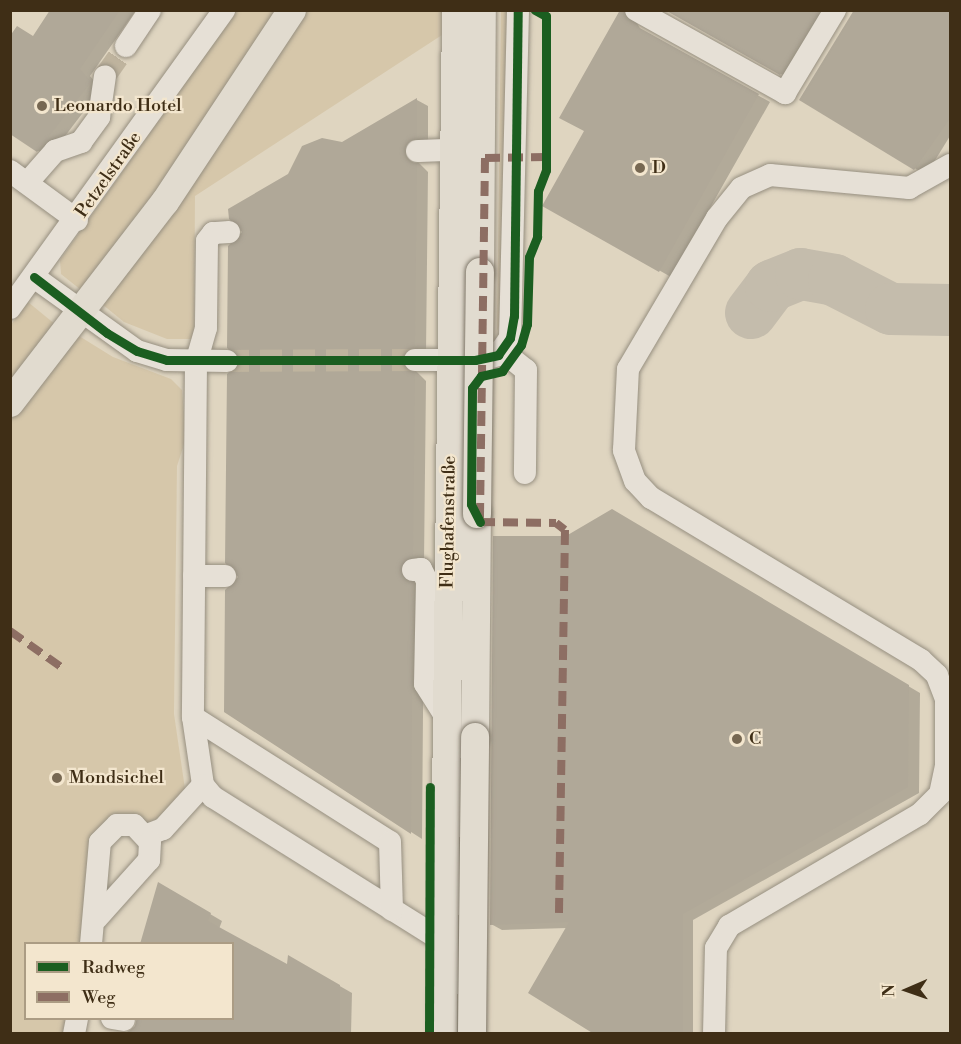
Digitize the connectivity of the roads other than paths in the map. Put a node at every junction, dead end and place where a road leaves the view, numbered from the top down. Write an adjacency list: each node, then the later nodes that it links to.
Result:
1 (150, 10): 9 (street)
2 (224, 10): 15 (street, Petzelstraße)
3 (292, 10): 19 (main road)
4 (456, 10): 11 (main road, Flughafenstraße)
5 (482, 10): 39 (main road, Flughafenstraße, bridge)
6 (518, 10): 20 (street)
7 (636, 10): 8 (street)
8 (835, 10)
9 (126, 46)
10 (105, 76): 14 (street)
11 (454, 150): 12 (street); 23 (main road, Flughafenstraße)
12 (417, 151)
13 (951, 165): 40 (street)
14 (19, 177): 15 (street)
15 (77, 220): 17 (street, Petzelstraße)
16 (229, 232): 24 (street)
17 (34, 278): 18 (street, Petzelstraße); 19 (street)
18 (10, 308)
19 (80, 313): 24 (street); 25 (main road)
20 (501, 351): 23 (street); 26 (street)
21 (415, 360): 23 (street)
22 (227, 361): 24 (street)
23 (451, 361): 31 (main road, Flughafenstraße)
24 (196, 362): 28 (street)
25 (10, 403)
26 (525, 473)
27 (413, 570): 31 (street)
28 (194, 576): 29 (street); 30 (street)
29 (225, 576)
30 (193, 717): 32 (street); 34 (street)
31 (447, 719): 37 (main road, Flughafenstraße)
32 (203, 785): 33 (street); 34 (street)
33 (147, 835): 35 (street); 35 (street)
34 (392, 910): 37 (street)
35 (97, 918): 36 (street)
36 (91, 942)
37 (444, 942): 38 (main road, Flughafenstraße)
38 (443, 1034)
39 (472, 1034)
40 (714, 1034)

